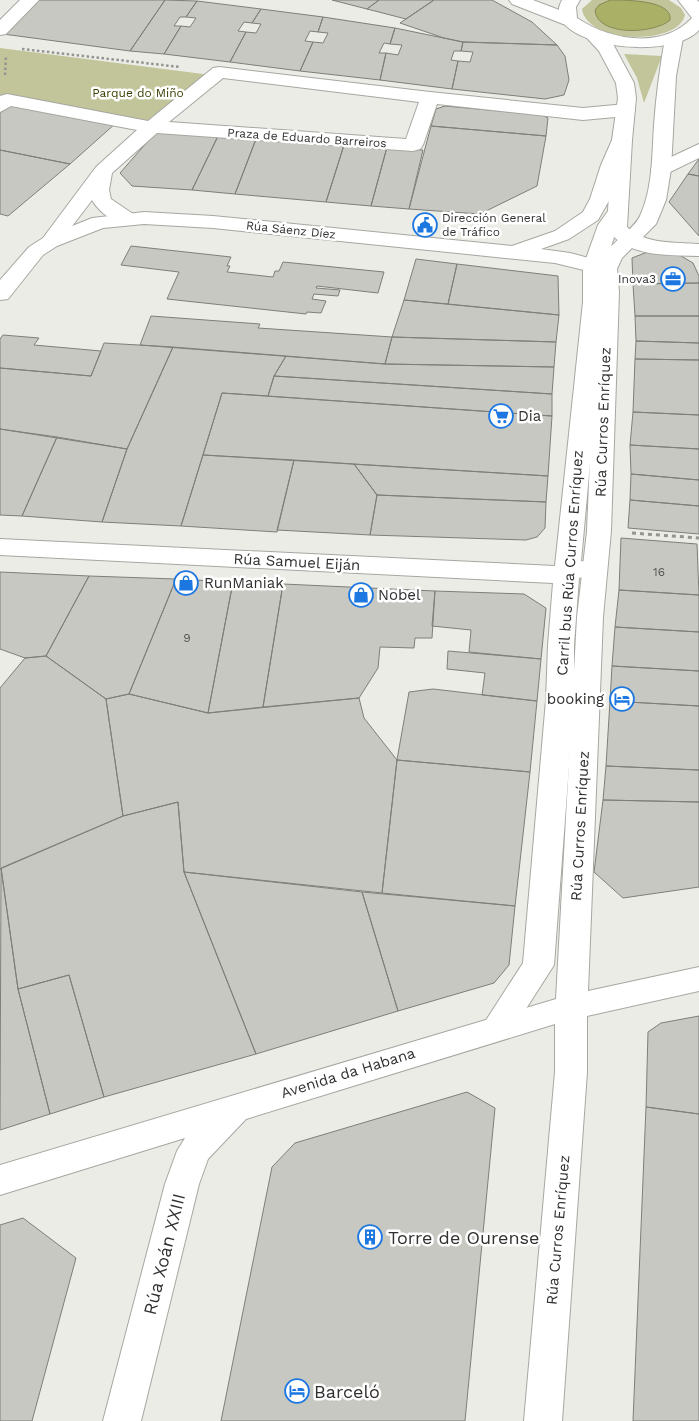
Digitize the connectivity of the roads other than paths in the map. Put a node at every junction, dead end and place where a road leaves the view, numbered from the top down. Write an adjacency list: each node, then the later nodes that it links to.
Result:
1 (30, 0): 8 (street)
2 (518, 0): 6 (street)
3 (571, 0): 6 (street)
4 (687, 0): 5 (street)
5 (699, 16)
6 (569, 20): 9 (street)
7 (699, 20): 10 (street)
8 (0, 30)
9 (594, 36): 10 (street); 13 (street)
10 (674, 38): 17 (street)
11 (430, 98): 13 (street); 14 (street); 14 (street, Praza de Eduardo Barreiros)
12 (4, 103): 14 (street)
13 (626, 110): 15 (street)
14 (152, 127): 18 (street)
15 (622, 140): 19 (street); 24 (street)
16 (699, 150): 17 (street)
17 (661, 168): 21 (street)
18 (103, 171): 20 (street); 22 (street)
19 (617, 212): 21 (street); 25 (street, Carril bus Rúa Curros Enríquez)
20 (129, 220): 22 (street, Rúa Sáenz Díez); 24 (street, Rúa Sáenz Díez)
21 (629, 239): 23 (street); 25 (street)
22 (50, 242): 26 (street, Rúa Sáenz Díez)
23 (699, 250)
24 (510, 254): 25 (street, Rúa Sáenz Díez)
25 (600, 268): 28 (street, Carril bus Rúa Curros Enríquez); 28 (street, Rúa Curros Enríquez)
26 (0, 294)
27 (0, 547): 28 (street, Rúa Samuel Eiján)
28 (580, 570): 30 (street, Rúa Curros Enríquez); 31 (street, Carril bus Rúa Curros Enríquez)
29 (699, 979): 30 (street, Avenida da Habana)
30 (571, 1007): 31 (street, Avenida da Habana); 35 (street, Rúa Curros Enríquez)
31 (497, 1028): 32 (street, Avenida da Habana)
32 (240, 1106): 33 (street, Avenida da Habana); 34 (street, Rúa Xoán XXIII)
33 (0, 1180)
34 (122, 1421)
35 (543, 1421)

